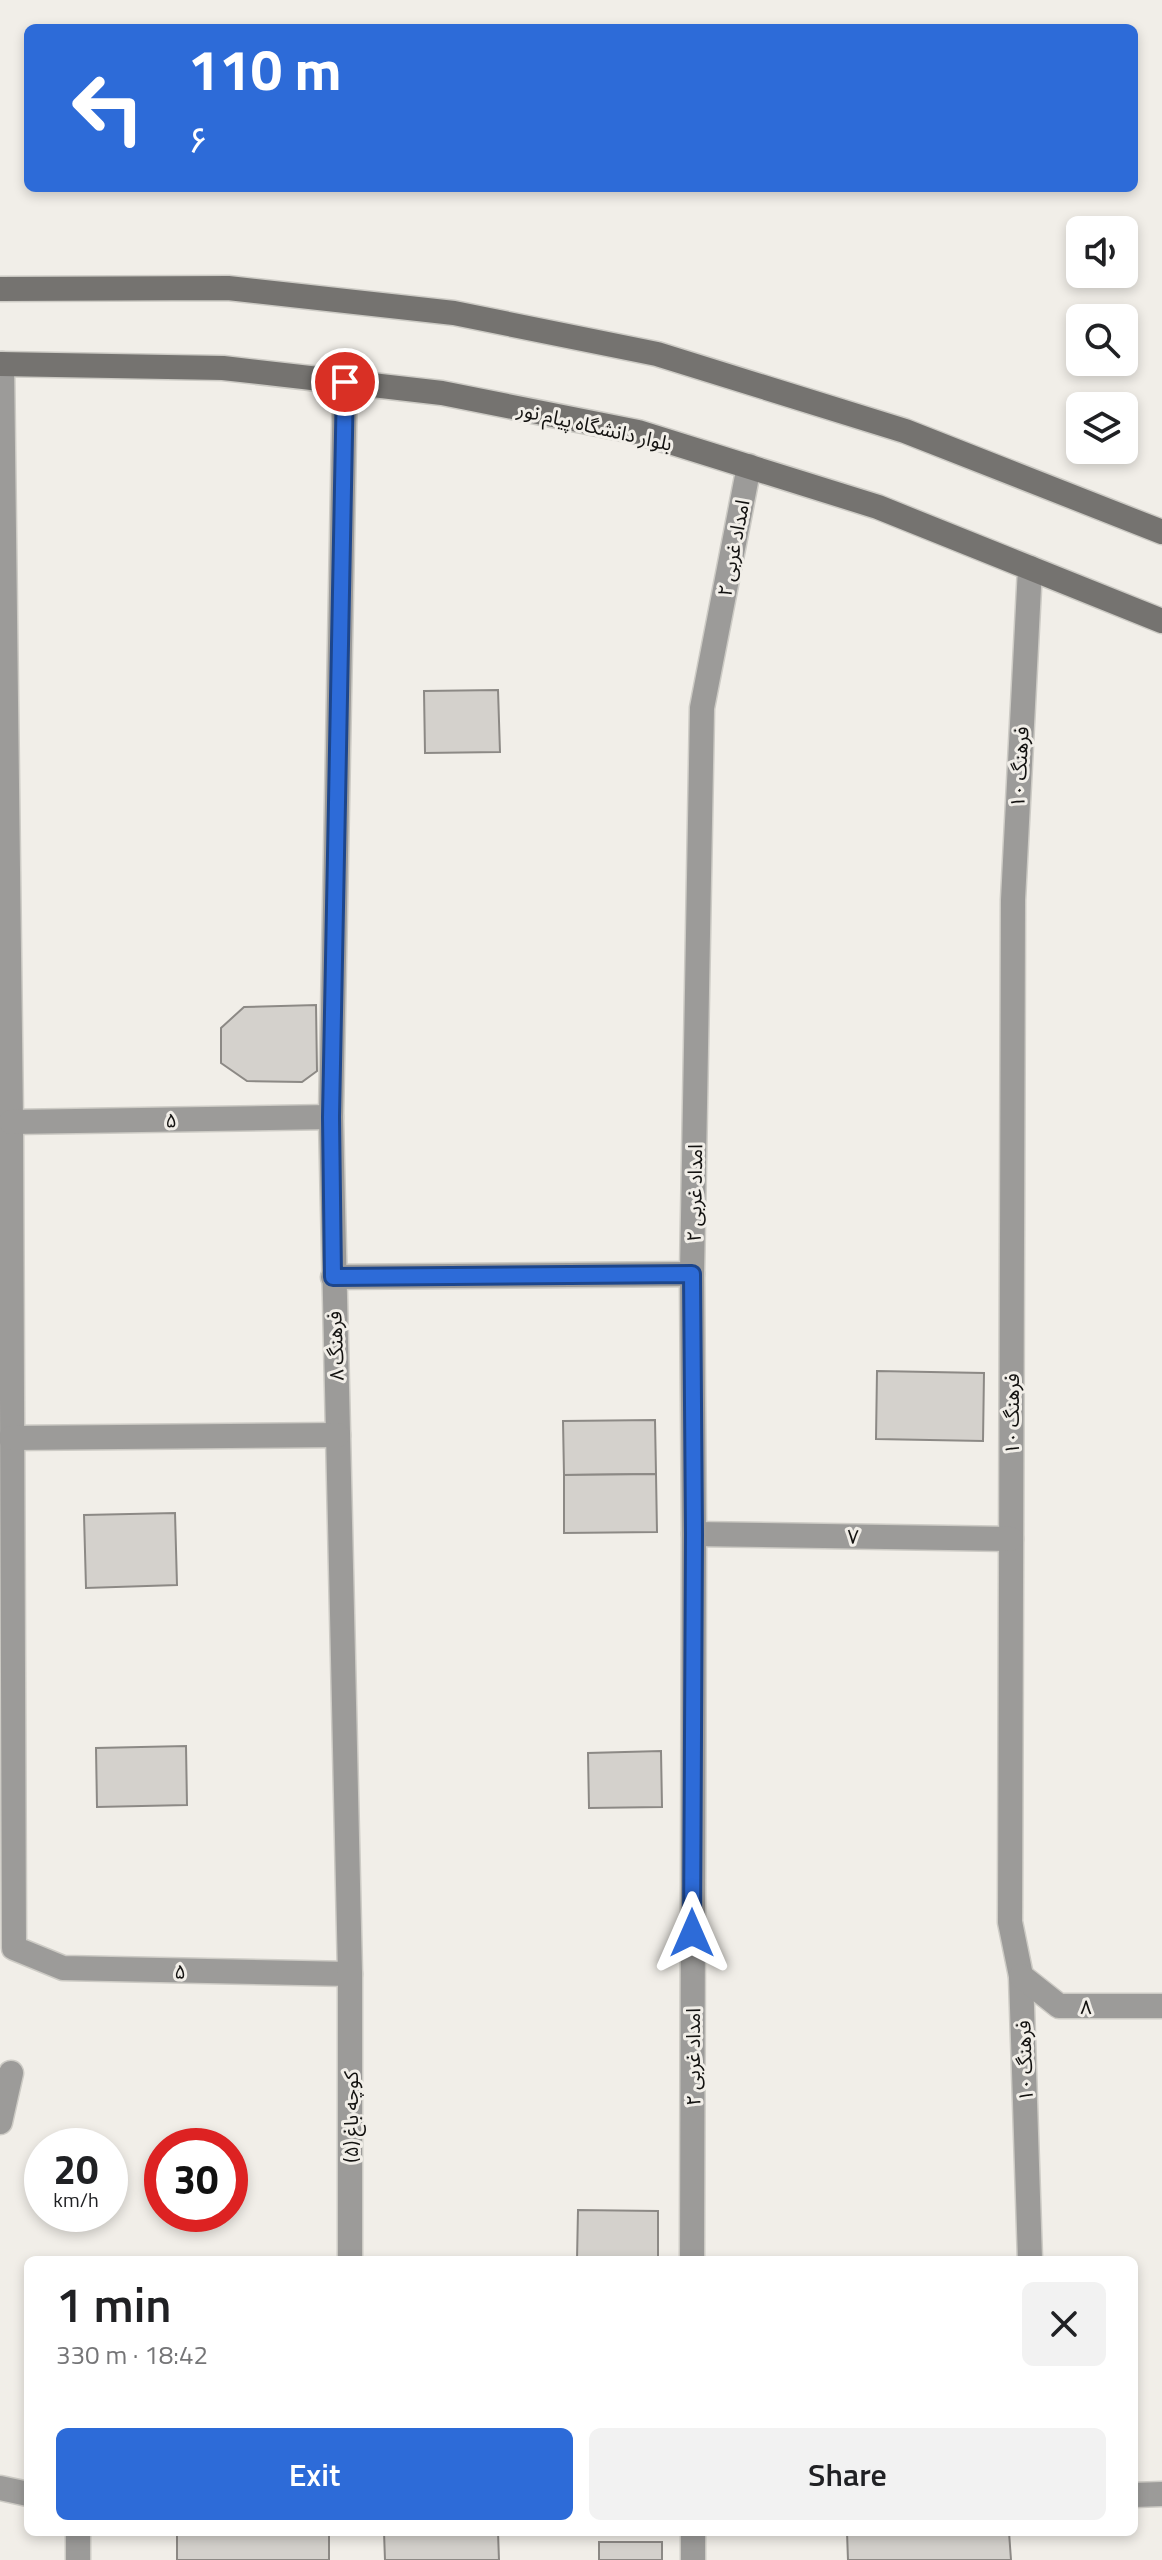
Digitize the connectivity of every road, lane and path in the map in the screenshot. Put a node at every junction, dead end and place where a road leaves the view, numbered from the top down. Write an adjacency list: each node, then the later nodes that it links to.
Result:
1 (0, 289): 5 (street)
2 (1, 364): 3 (street, بلوار دانشگاه پیام نور); 9 (street)
3 (345, 382): 4 (street, بلوار دانشگاه پیام نور); 8 (street, فرهنگ ۸)
4 (749, 466): 6 (street, بلوار دانشگاه پیام نور); 10 (street, امداد غربی ۲)
5 (1162, 532)
6 (1030, 568): 7 (street, بلوار دانشگاه پیام نور); 16 (street, فرهنگ ۱۰)
7 (1162, 621)
8 (331, 1117): 9 (street, ۵); 11 (street, فرهنگ ۸)
9 (11, 1122): 12 (street)
10 (692, 1274): 11 (street); 15 (street, امداد غربی ۲)
11 (333, 1277): 13 (street, فرهنگ ۸)
12 (6, 1302): 14 (street)
13 (338, 1435): 14 (street); 17 (street, فرهنگ ۸)
14 (11, 1438): 17 (street, ۵)
15 (694, 1534): 16 (street, ۷); 23 (street, امداد غربی ۲)
16 (1011, 1539): 18 (street, فرهنگ ۱۰)
17 (350, 1974): 22 (street, کوچه باغ (۵))
18 (1021, 1976): 19 (street, ۸); 24 (street, فرهنگ ۱۰)
19 (1162, 2006)
20 (11, 2073): 21 (street)
21 (0, 2122)
22 (350, 2256)
23 (692, 2256)
24 (1030, 2256)
25 (0, 2488): 26 (street)
26 (24, 2493)
27 (1162, 2494): 28 (street)
28 (1138, 2495)
29 (78, 2536): 31 (street)
30 (693, 2536): 32 (street)
31 (78, 2560)
32 (693, 2560)

